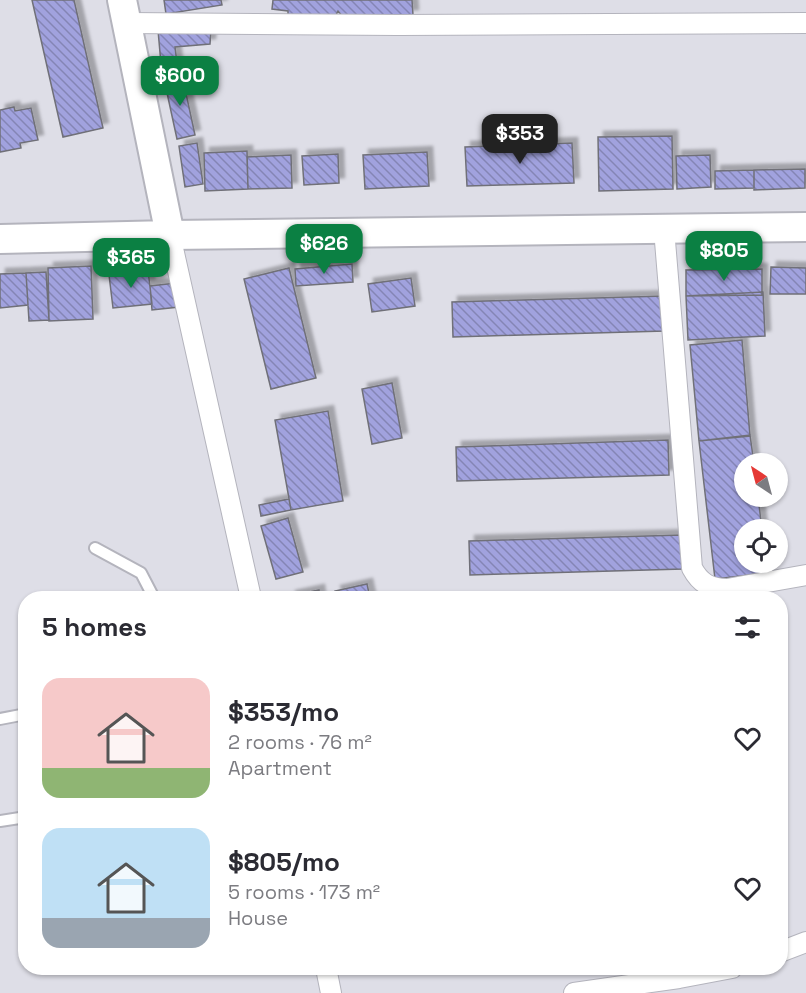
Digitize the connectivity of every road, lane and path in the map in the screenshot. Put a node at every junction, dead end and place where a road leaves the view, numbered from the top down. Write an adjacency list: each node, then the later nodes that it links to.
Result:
1 (125, 11): 2 (street); 5 (street)
2 (806, 23)
3 (806, 227): 4 (street)
4 (664, 228): 5 (street); 8 (street)
5 (170, 235): 6 (street); 10 (street)
6 (0, 239)
7 (95, 548): 9 (lane)
8 (806, 574)
9 (150, 591)
10 (249, 591)
11 (18, 716): 12 (lane)
12 (0, 719)
13 (18, 818): 14 (lane)
14 (0, 820)
15 (806, 942): 16 (street)
16 (788, 949)
17 (327, 975): 20 (street)
18 (640, 975): 19 (street); 21 (street)
19 (696, 975)
20 (331, 993)
21 (573, 993)

